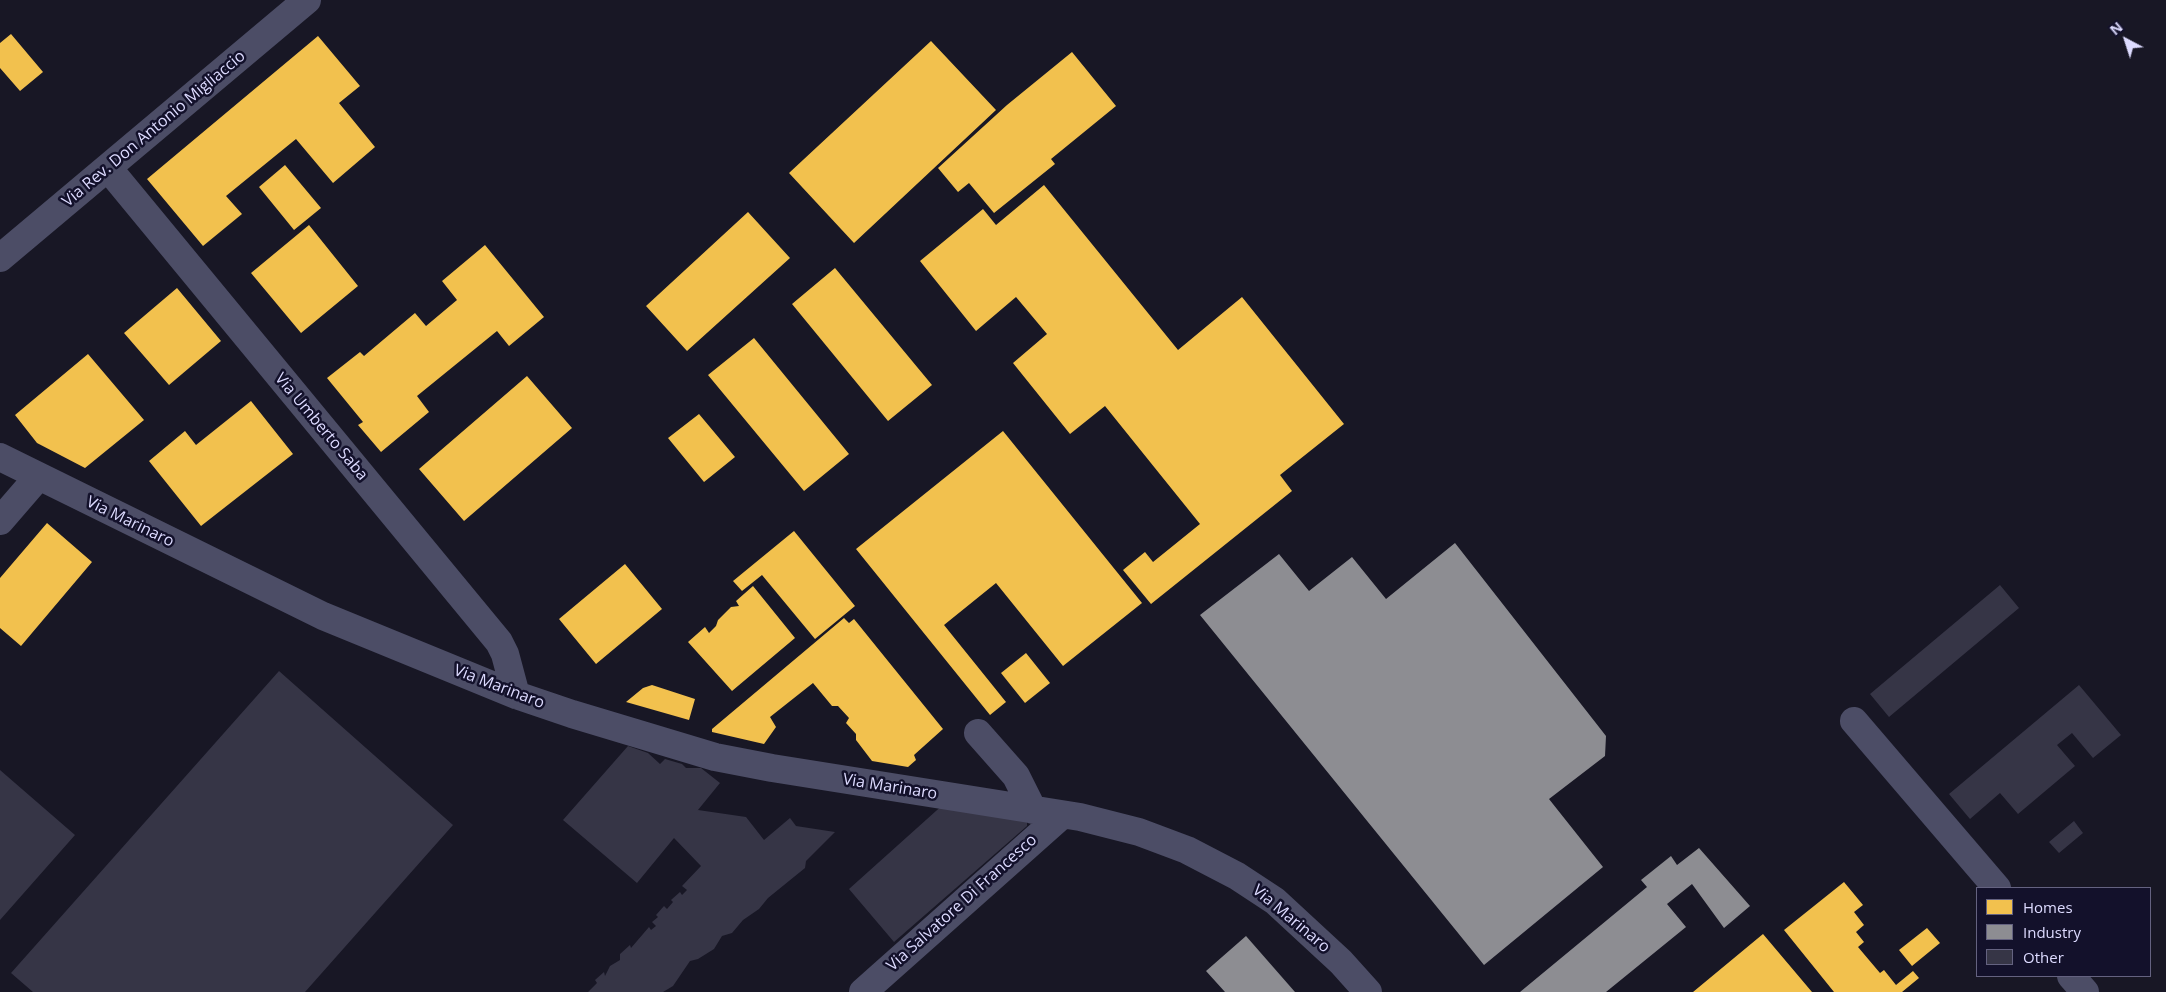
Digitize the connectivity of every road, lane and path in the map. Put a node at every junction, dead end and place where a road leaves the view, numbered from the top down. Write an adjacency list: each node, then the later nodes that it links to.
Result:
1 (307, 0): 2 (street, Via Rev. Don Antonio Migliaccio)
2 (108, 168): 3 (street, Via Rev. Don Antonio Migliaccio); 7 (street, Via Umberto Saba)
3 (0, 258)
4 (0, 457): 5 (street, Via Marinaro)
5 (38, 477): 6 (street); 7 (street, Via Marinaro)
6 (0, 521)
7 (516, 695): 10 (street, Via Marinaro)
8 (1854, 721): 12 (street)
9 (978, 733): 10 (street)
10 (1033, 810): 11 (street, Via Marinaro)
11 (1062, 815): 14 (street, Via Salvatore Di Francesco); 15 (street, Via Marinaro)
12 (1996, 887)
13 (2072, 977): 16 (street)
14 (863, 992)
15 (1368, 992)
16 (2084, 992)

